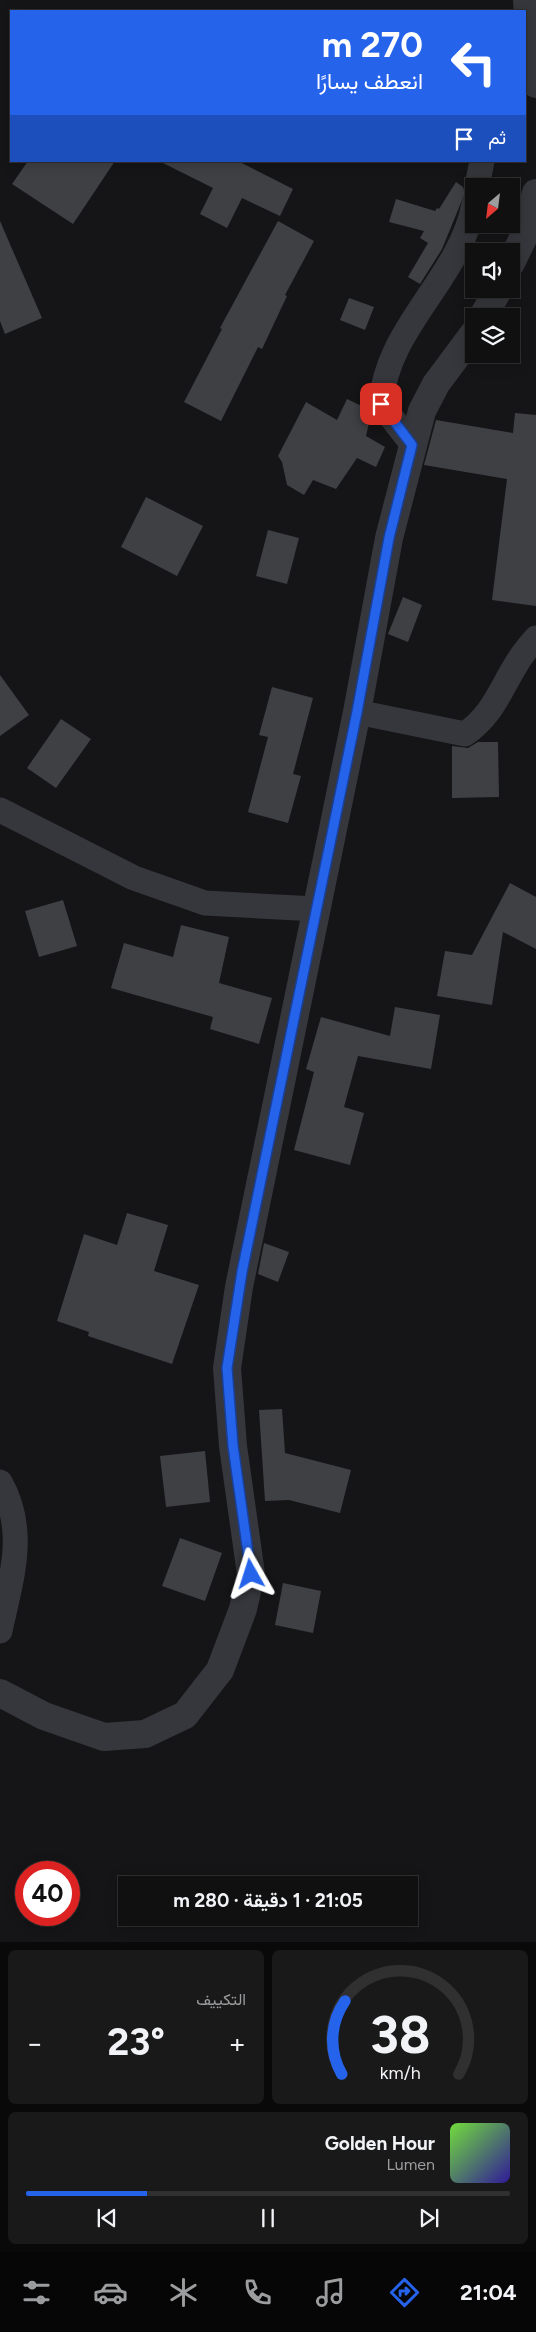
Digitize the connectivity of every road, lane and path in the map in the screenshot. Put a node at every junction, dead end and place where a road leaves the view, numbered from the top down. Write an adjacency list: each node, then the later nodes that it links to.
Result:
1 (528, 0): 2 (street)
2 (536, 84)
3 (482, 162): 4 (street)
4 (479, 178)
5 (536, 193): 7 (street)
6 (465, 233): 9 (street)
7 (520, 244)
8 (465, 345): 9 (street)
9 (412, 445): 11 (street)
10 (536, 638): 11 (street)
11 (357, 712): 13 (street)
12 (0, 810): 13 (street)
13 (316, 909): 16 (street)
14 (0, 1482): 15 (street)
15 (0, 1631)
16 (0, 1693)

